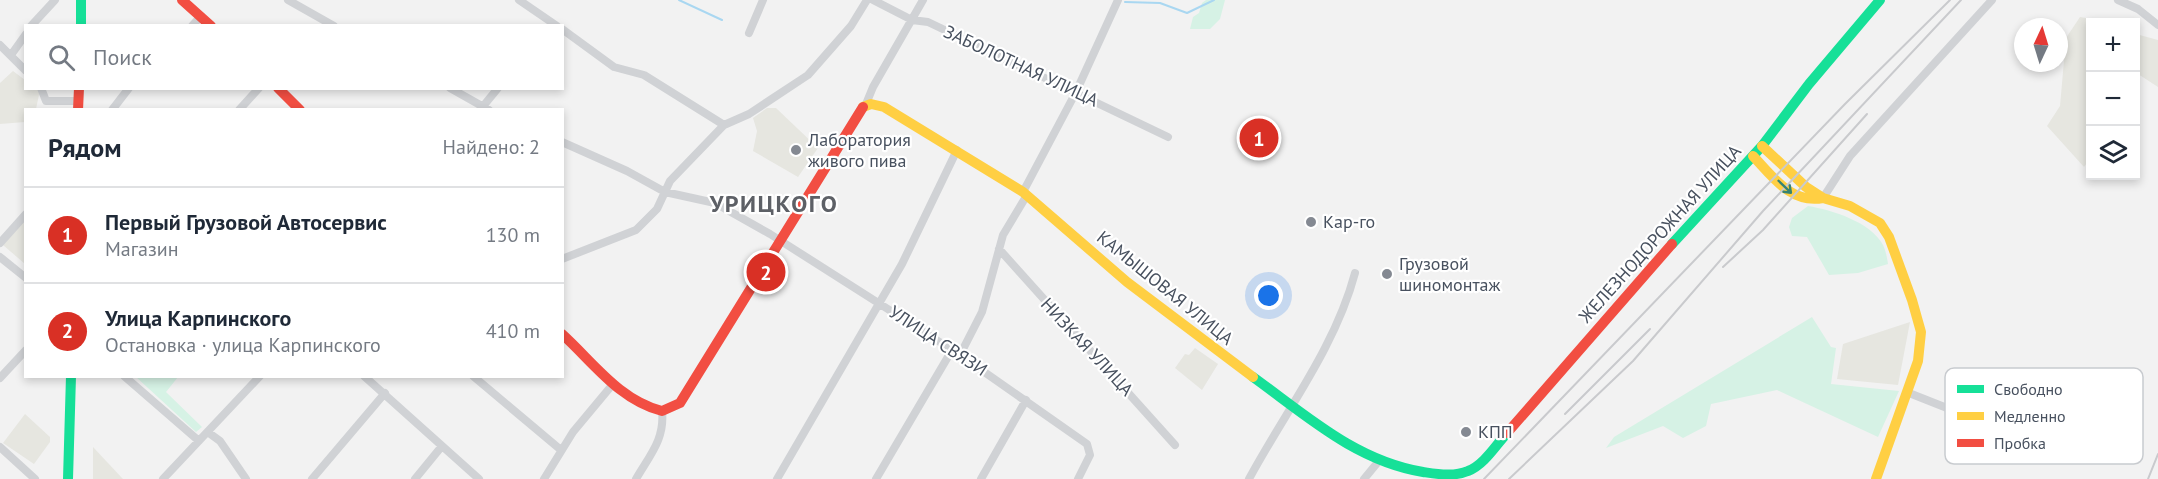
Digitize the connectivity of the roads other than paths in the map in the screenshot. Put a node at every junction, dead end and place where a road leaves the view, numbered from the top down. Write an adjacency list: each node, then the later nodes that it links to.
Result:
1 (55, 0): 16 (street)
2 (81, 0): 17 (main road)
3 (182, 0): 14 (main road)
4 (288, 0): 20 (street)
5 (519, 0): 21 (street)
6 (763, 0): 24 (street)
7 (867, 0): 43 (street)
8 (873, 0): 15 (street, ЗАБОЛОТНАЯ УЛИЦА)
9 (923, 0): 15 (street)
10 (1118, 0): 36 (street)
11 (1880, 0): 46 (main road, ЖЕЛЕЗНОДОРОЖНАЯ УЛИЦА)
12 (1992, 0): 51 (street)
13 (2118, 0): 22 (street)
14 (201, 16): 18 (street); 19 (main road)
15 (912, 20): 36 (street, ЗАБОЛОТНАЯ УЛИЦА); 37 (street)
16 (33, 24)
17 (81, 24)
18 (194, 24)
19 (209, 24)
20 (330, 24)
21 (554, 24)
22 (2158, 25)
23 (564, 30): 43 (street)
24 (749, 33)
25 (24, 37): 27 (street)
26 (0, 45): 27 (street)
27 (11, 55): 28 (street)
28 (24, 69)
29 (42, 90): 38 (street)
30 (79, 90): 38 (main road)
31 (127, 90): 39 (street)
32 (257, 90): 40 (street)
33 (280, 90): 41 (main road)
34 (453, 90): 42 (street)
35 (497, 90): 42 (street)
36 (1076, 92): 44 (street, ЗАБОЛОТНАЯ УЛИЦА); 50 (street)
37 (867, 104): 47 (main road, КАМЫШОВАЯ УЛИЦА); 53 (main road)
38 (78, 105)
39 (114, 108)
40 (241, 108)
41 (298, 108)
42 (484, 108)
43 (724, 124): 49 (street)
44 (1168, 137)
45 (564, 143): 49 (street, УЛИЦА СВЯЗИ)
46 (1762, 146): 48 (main road, ЖЕЛЕЗНОДОРОЖНАЯ УЛИЦА); 51 (main road)
47 (957, 150): 50 (main road, КАМЫШОВАЯ УЛИЦА); 60 (street)
48 (1753, 156): 51 (main road, one-way to 51); 87 (main road, ЖЕЛЕЗНОДОРОЖНАЯ УЛИЦА)
49 (665, 192): 53 (street, УЛИЦА СВЯЗИ); 57 (street)
50 (1025, 194): 55 (street); 76 (main road, КАМЫШОВАЯ УЛИЦА)
51 (1823, 198): 74 (main road)
52 (24, 216): 54 (street)
53 (779, 240): 60 (street, УЛИЦА СВЯЗИ); 78 (main road)
54 (0, 243)
55 (999, 249): 64 (street); 82 (street, НИЗКАЯ УЛИЦА)
56 (0, 257): 59 (street)
57 (564, 258)
58 (1355, 273): 76 (street)
59 (24, 276)
60 (879, 302): 62 (street, УЛИЦА СВЯЗИ); 97 (street)
61 (564, 336): 71 (main road)
62 (952, 350): 64 (street, УЛИЦА СВЯЗИ); 98 (street)
63 (24, 352): 65 (street)
64 (960, 355): 72 (street, УЛИЦА СВЯЗИ)
65 (0, 378)
66 (71, 378): 89 (main road)
67 (126, 378): 81 (street)
68 (258, 378): 80 (street)
69 (368, 378): 73 (street)
70 (475, 378): 85 (street)
71 (613, 384): 78 (main road); 85 (street)
72 (1012, 391): 75 (street, УЛИЦА СВЯЗИ); 79 (street)
73 (386, 393): 83 (street); 92 (street)
74 (1909, 393): 77 (street); 103 (main road)
75 (1026, 400): 79 (street); 100 (street, УЛИЦА СВЯЗИ)
76 (1292, 406): 86 (main road, КАМЫШОВАЯ УЛИЦА); 101 (street)
77 (1945, 407)
78 (662, 411): 96 (street)
79 (1018, 412): 99 (street)
80 (209, 433): 81 (street); 91 (street)
81 (199, 441): 90 (street)
82 (1176, 445)
83 (442, 446): 93 (street); 94 (street)
84 (0, 447): 88 (street)
85 (561, 450): 95 (street)
86 (1378, 462): 87 (main road, КАМЫШОВАЯ УЛИЦА); 102 (street)
87 (1452, 476)
88 (35, 479)
89 (68, 479)
90 (163, 479)
91 (246, 479)
92 (312, 479)
93 (415, 479)
94 (479, 479)
95 (544, 479)
96 (636, 479)
97 (777, 479)
98 (876, 479)
99 (981, 479)
100 (1078, 479)
101 (1249, 479)
102 (1364, 479)
103 (1876, 479)

